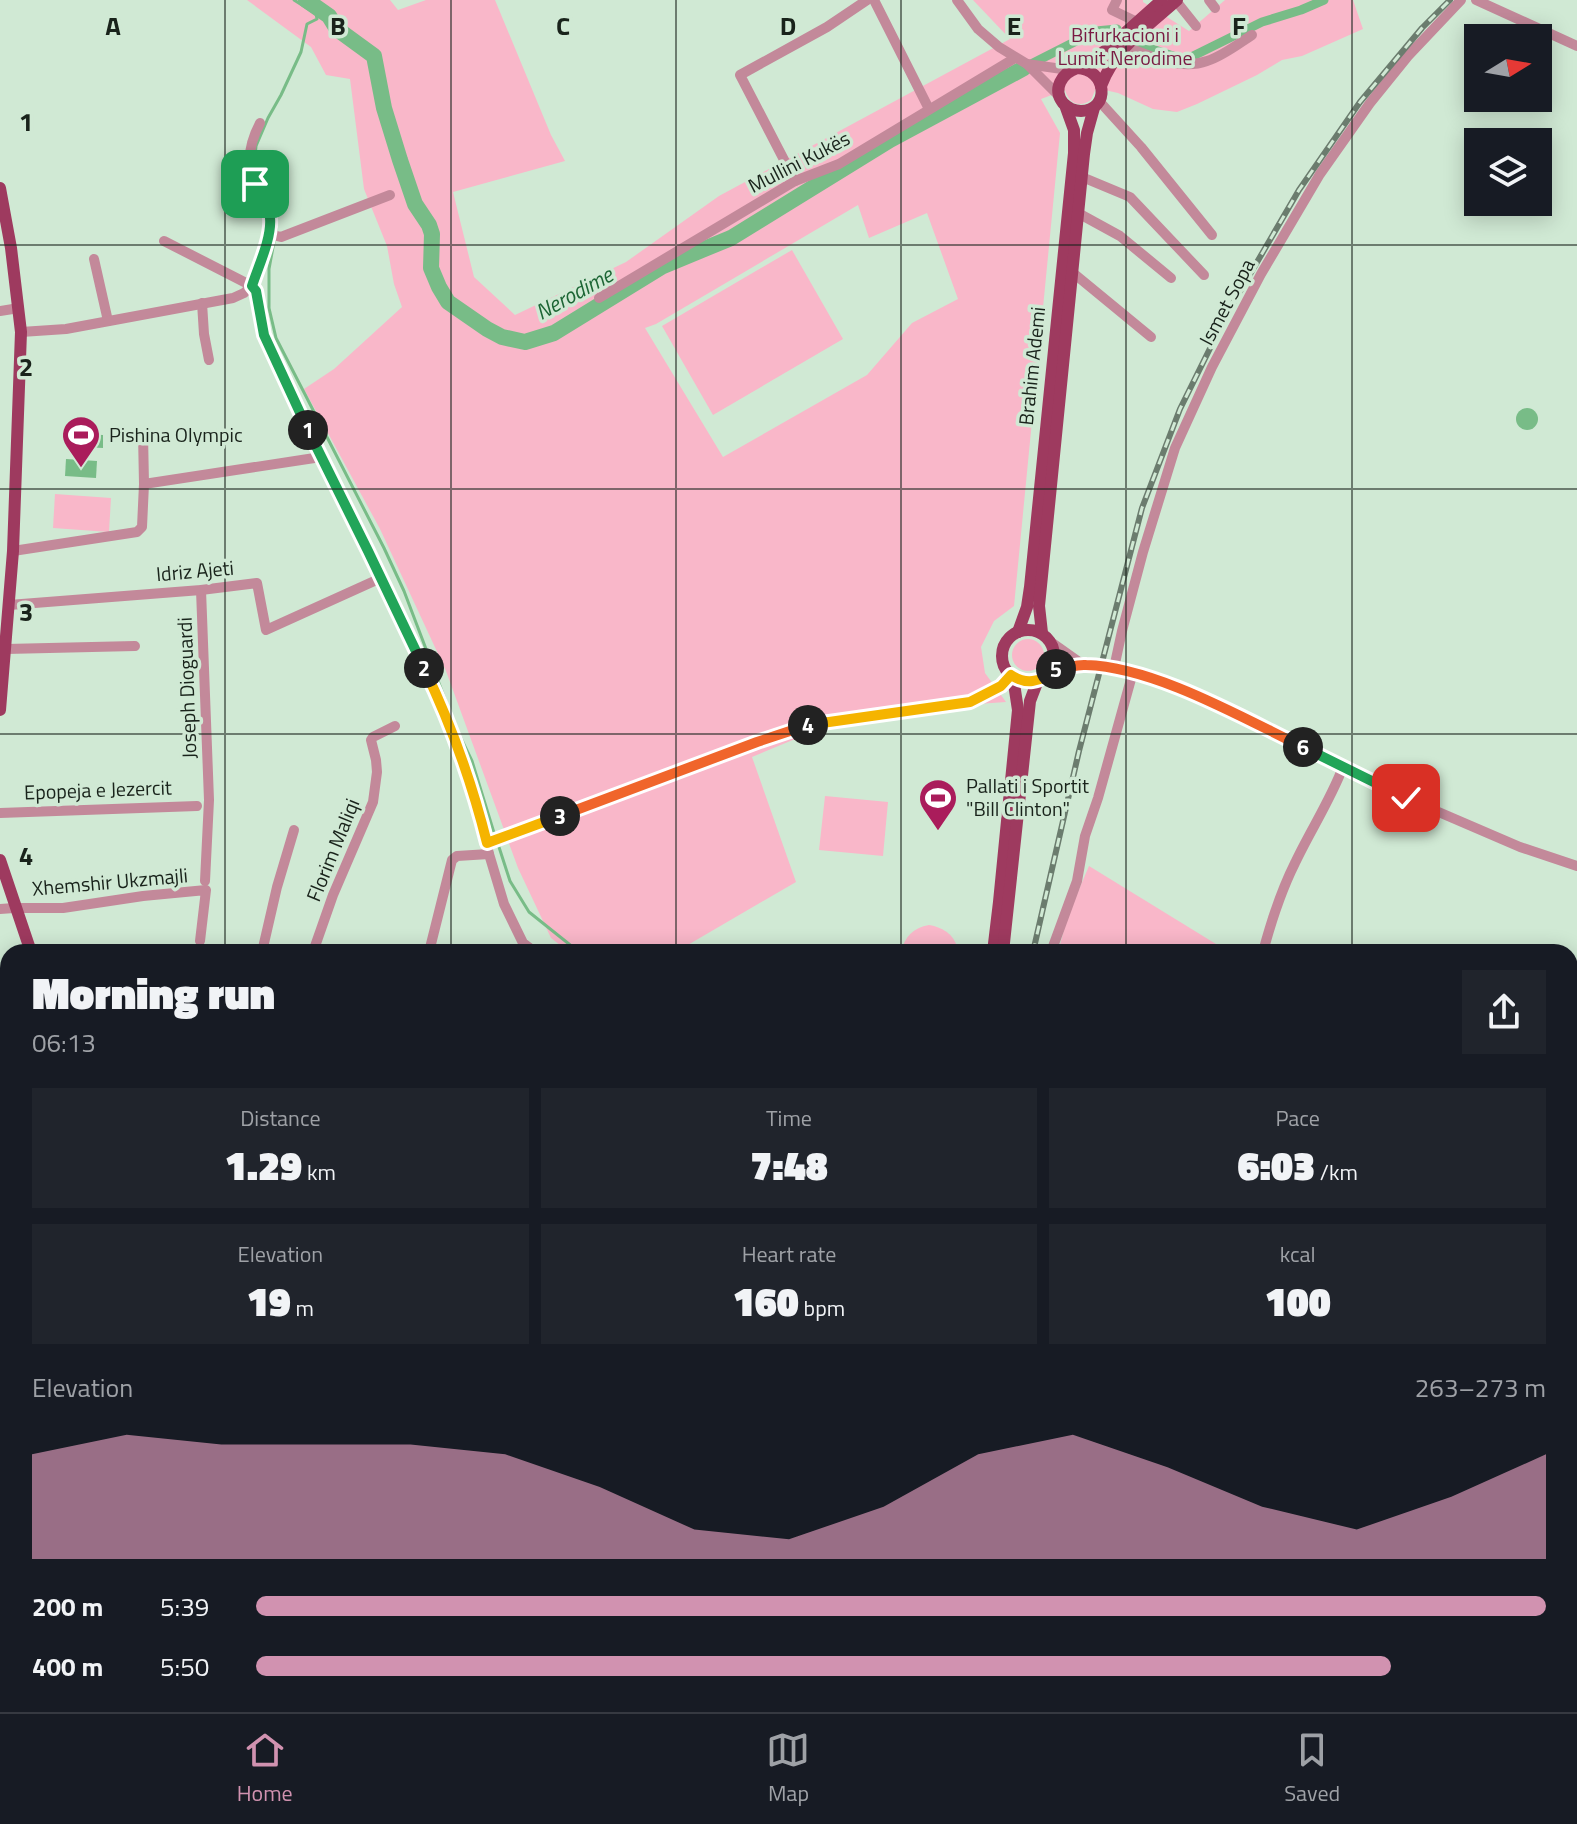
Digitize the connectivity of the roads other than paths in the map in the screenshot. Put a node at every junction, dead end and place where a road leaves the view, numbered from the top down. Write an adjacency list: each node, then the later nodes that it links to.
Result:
1 (867, 0): 23 (street)
2 (874, 0): 20 (street)
3 (957, 0): 14 (street)
4 (1117, 0): 9 (street)
5 (1162, 0): 9 (main road)
6 (1461, 0): 56 (street, Ismet Sopa)
7 (1476, 0): 12 (street)
8 (1176, 1): 10 (street, Brahim Ademi); 13 (main road, Brahim Ademi)
9 (1137, 22): 16 (main road)
10 (1196, 26)
11 (1252, 35): 13 (street)
12 (1577, 46)
13 (1126, 47): 17 (main road, Brahim Ademi)
14 (1015, 58): 15 (street); 20 (street, Mullini Kukës)
15 (1027, 64): 16 (street); 18 (street)
16 (1075, 69): 17 (main road); 18 (main road)
17 (1101, 86): 19 (main road, Brahim Ademi)
18 (1062, 101): 19 (main road); 51 (main road, Brahim Ademi)
19 (1097, 105): 22 (main road, Brahim Ademi); 28 (street)
20 (929, 109): 23 (street, Mullini Kukës)
21 (260, 123): 27 (street)
22 (1082, 177): 26 (main road, Brahim Ademi); 32 (street)
23 (795, 181): 35 (street, Mullini Kukës)
24 (0, 188): 37 (main road)
25 (390, 195): 27 (street)
26 (1078, 213): 31 (main road, Brahim Ademi); 33 (street)
27 (274, 235): 34 (street)
28 (1212, 235)
29 (164, 241): 34 (street)
30 (94, 259): 39 (street)
31 (1072, 272): 41 (street); 52 (main road, Brahim Ademi)
32 (1204, 275)
33 (1171, 278)
34 (252, 286): 36 (street); 44 (street)
35 (599, 298)
36 (202, 303): 39 (street); 42 (street)
37 (19, 308): 38 (street); 40 (main road)
38 (0, 311)
39 (108, 321): 40 (street)
40 (21, 332): 46 (main road)
41 (1151, 337)
42 (209, 360)
43 (143, 434): 45 (street)
44 (321, 457): 45 (street); 48 (street)
45 (144, 484): 47 (street)
46 (7, 530): 47 (main road)
47 (13, 551): 50 (main road)
48 (381, 578): 49 (street, Idriz Ajeti); 68 (street)
49 (201, 590): 50 (street, Idriz Ajeti); 71 (street, Joseph Dioguardi)
50 (6, 609): 54 (main road)
51 (1018, 632): 52 (main road); 59 (main road, Brahim Ademi)
52 (1046, 638): 55 (street); 57 (main road, Brahim Ademi)
53 (135, 646): 54 (street)
54 (6, 649): 61 (main road)
55 (1082, 664): 56 (street); 57 (street)
56 (1114, 668): 58 (street)
57 (1051, 669): 60 (main road)
58 (1133, 672): 64 (street); 82 (street)
59 (1012, 676): 60 (main road); 68 (street); 80 (main road, Brahim Ademi)
60 (1038, 680): 81 (main road)
61 (0, 699): 62 (main road)
62 (0, 710)
63 (395, 726): 77 (street, Florim Maliqi)
64 (1343, 767): 70 (street); 83 (street)
65 (197, 806): 66 (street, Epopeja e Jezercit)
66 (0, 813)
67 (294, 830): 76 (street)
68 (492, 844): 78 (street); 79 (street)
69 (0, 860): 72 (main road)
70 (1577, 866)
71 (205, 881)
72 (14, 908): 73 (street); 74 (street, Xhemshir Ukzmajli); 75 (main road)
73 (0, 909)
74 (200, 941)
75 (28, 944)
76 (264, 944)
77 (316, 944)
78 (431, 944)
79 (524, 944)
80 (994, 944)
81 (1004, 944)
82 (1054, 944)
83 (1265, 944)

